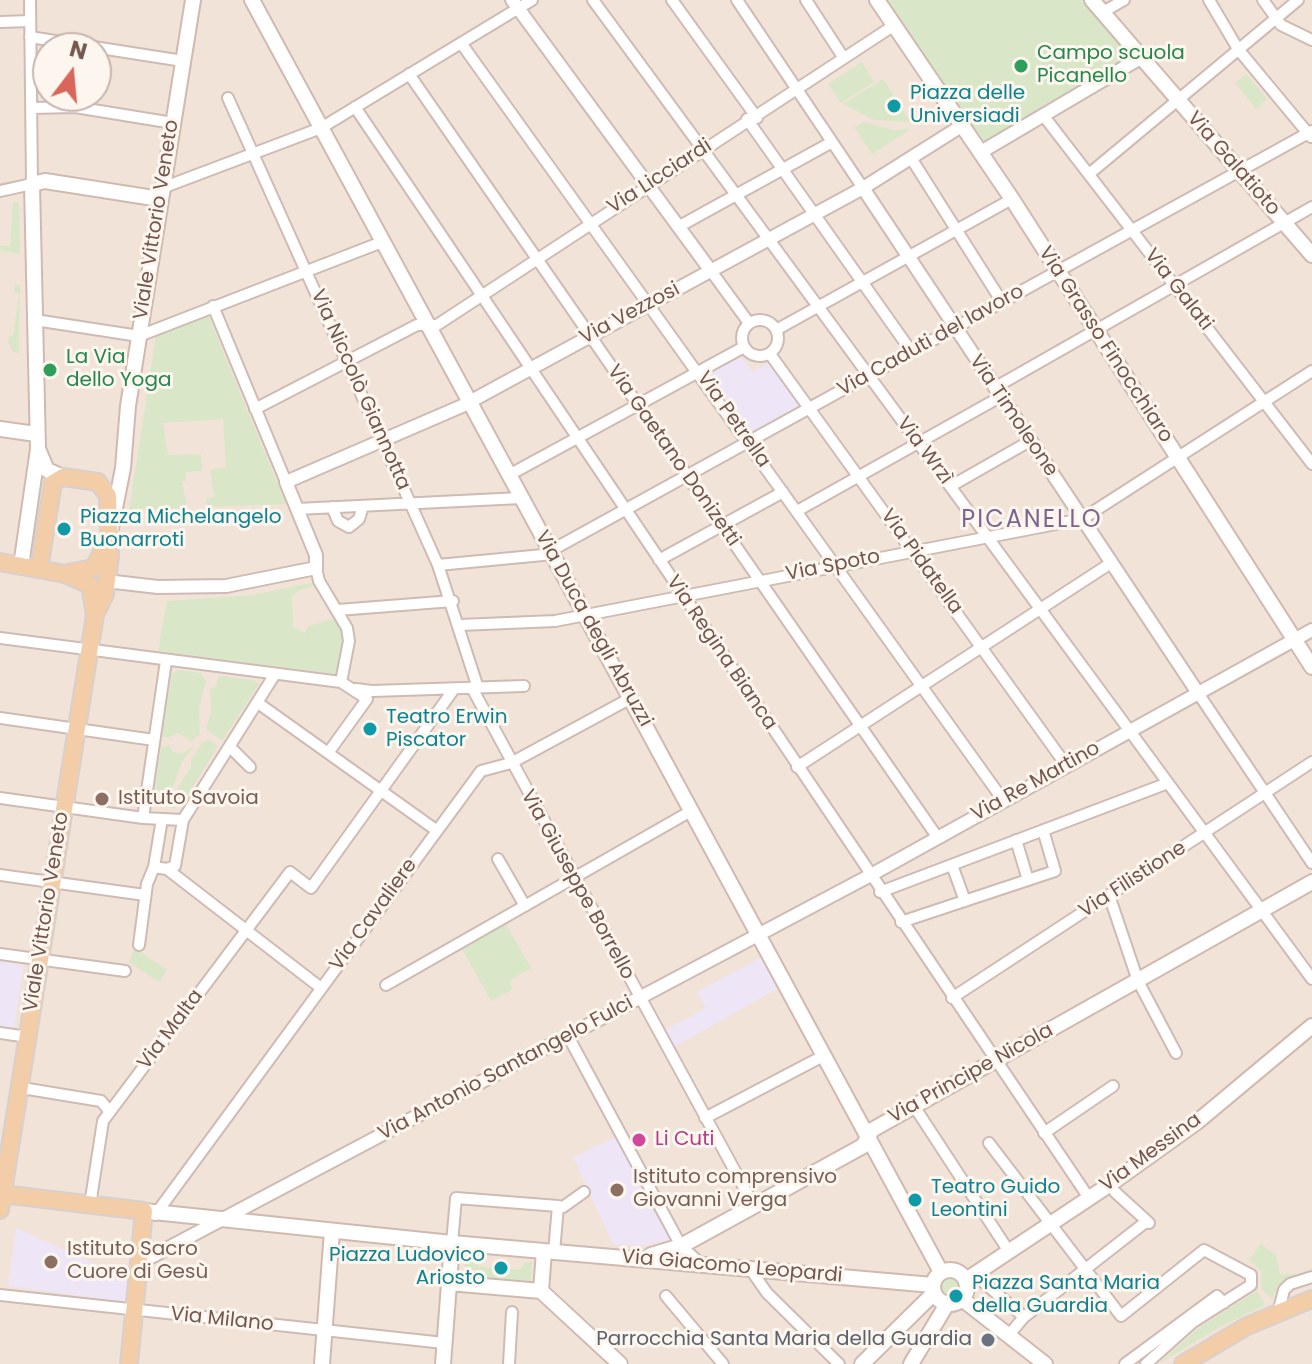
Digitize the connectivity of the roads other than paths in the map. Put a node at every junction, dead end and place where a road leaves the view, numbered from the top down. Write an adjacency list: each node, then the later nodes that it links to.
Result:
1 (30, 0): 18 (street)
2 (193, 0): 27 (main road, Viale Vittorio Veneto)
3 (252, 0): 40 (main road, Via Duca degli Abruzzi)
4 (532, 0): 15 (street)
5 (593, 0): 43 (street, Via Wrzì)
6 (672, 0): 37 (street)
7 (737, 0): 29 (street, Via Timoleone)
8 (806, 0): 25 (street)
9 (877, 0): 20 (main road, Via Grasso Finocchiaro)
10 (1092, 0): 16 (main road, Via Galatioto)
11 (1124, 0): 16 (street)
12 (1209, 0): 24 (street)
13 (1263, 0): 17 (street)
14 (1298, 0): 17 (street)
15 (515, 4): 23 (street); 51 (street)
16 (1103, 12): 26 (main road, Via Galatioto)
17 (1276, 19): 22 (street); 24 (street)
18 (30, 21): 19 (street); 21 (street)
19 (0, 22)
20 (893, 26): 25 (street, Via Licciardi); 39 (main road, Via Grasso Finocchiaro)
21 (30, 37): 27 (street); 33 (street)
22 (1312, 40)
23 (461, 43): 28 (street); 59 (street, Via Petrella)
24 (1238, 49): 31 (street); 41 (street)
25 (843, 57): 29 (street, Via Licciardi)
26 (1142, 57): 31 (main road, Via Galatioto); 36 (street)
27 (183, 61): 38 (main road, Viale Vittorio Veneto)
28 (409, 74): 32 (street); 68 (street, Via Gaetano Donizetti)
29 (796, 87): 37 (street, Via Licciardi); 42 (street, Via Timoleone)
30 (228, 98): 45 (street, Via Niccolò Giannotta)
31 (1178, 100): 48 (main road, Via Galatioto); 49 (street)
32 (355, 107): 40 (street); 74 (street, Via Regina Bianca)
33 (32, 108)
34 (32, 112): 50 (street)
35 (106, 112): 38 (street)
36 (1043, 115): 44 (street); 49 (street, Via Galati)
37 (751, 116): 43 (street, Via Licciardi); 47 (street)
38 (173, 123): 54 (main road, Viale Vittorio Veneto)
39 (963, 125): 44 (main road, Via Grasso Finocchiaro); 46 (street, Via Vezzosi)
40 (321, 128): 45 (street); 65 (main road, Via Duca degli Abruzzi)
41 (1311, 134): 48 (street, Via Caduti del lavoro)
42 (832, 142): 47 (street); 52 (street, Via Timoleone)
43 (702, 149): 51 (street, Via Licciardi); 55 (street, Via Wrzì)
44 (981, 152): 56 (main road, Via Grasso Finocchiaro)
45 (253, 153): 54 (street); 71 (street, Via Niccolò Giannotta)
46 (911, 158): 52 (street, Via Vezzosi); 63 (street)
47 (781, 170): 55 (street); 58 (street)
48 (1239, 171): 60 (main road, Via Galatioto); 62 (street, Via Caduti del lavoro)
49 (1089, 174): 62 (street, Via Galati)
50 (32, 184): 53 (street); 54 (main road); 79 (main road)
51 (647, 185): 59 (street, Via Licciardi); 61 (street)
52 (863, 188): 58 (street, Via Vezzosi); 67 (street, Via Timoleone)
53 (0, 191)
54 (161, 193): 86 (main road, Viale Vittorio Veneto)
55 (736, 195): 61 (street); 64 (street, Via Wrzì)
56 (1012, 199): 63 (street); 70 (main road, Via Grasso Finocchiaro)
57 (1312, 207): 60 (street)
58 (813, 215): 64 (street, Via Vezzosi); 72 (street)
59 (591, 222): 68 (street, Via Licciardi); 76 (street, Via Petrella)
60 (1284, 223): 66 (main road, Via Galatioto); 73 (street)
61 (678, 227): 69 (street)
62 (1132, 230): 70 (street, Via Caduti del lavoro); 73 (street, Via Galati)
63 (956, 231): 67 (street); 75 (street)
64 (769, 239): 69 (street, Via Vezzosi); 78 (street, Via Wrzì)
65 (382, 242): 71 (street); 81 (main road, Via Duca degli Abruzzi)
66 (1312, 255)
67 (907, 257): 72 (street); 83 (street, Via Timoleone)
68 (536, 259): 74 (street, Via Licciardi); 85 (street, Via Gaetano Donizetti)
69 (711, 271): 76 (street, Via Vezzosi); 80 (street)
70 (1057, 272): 75 (street, Via Caduti del lavoro); 84 (main road, Via Grasso Finocchiaro)
71 (307, 273): 77 (street); 90 (street, Via Niccolò Giannotta)
72 (861, 282): 78 (street); 88 (street)
73 (1174, 285): 84 (street); 97 (street, Via Galati)
74 (481, 295): 81 (street, Via Licciardi); 91 (street, Via Regina Bianca)
75 (1002, 302): 83 (street, Via Caduti del lavoro)
76 (649, 304): 85 (street, Via Vezzosi); 93 (street, Via Petrella)
77 (213, 306): 86 (street); 100 (street)
78 (818, 307): 82 (street); 94 (street, Via Wrzì)
79 (35, 320): 86 (street); 108 (main road)
80 (747, 320): 82 (street); 87 (street)
81 (428, 325): 90 (street, Via Licciardi); 96 (main road, Via Duca degli Abruzzi)
82 (779, 328): 89 (street)
83 (954, 328): 88 (street, Via Caduti del lavoro); 95 (street, Via Timoleone)
84 (1095, 330): 95 (street); 109 (main road, Via Grasso Finocchiaro)
85 (590, 335): 91 (street, Via Vezzosi); 98 (street, Via Gaetano Donizetti)
86 (139, 336): 104 (main road, Viale Vittorio Veneto)
87 (740, 349): 89 (street); 93 (street)
88 (911, 351): 94 (street, Via Caduti del lavoro)
89 (772, 357): 99 (street, Via Pidatella)
90 (346, 361): 100 (street, Via Licciardi); 105 (street, Via Niccolò Giannotta)
91 (530, 368): 96 (street, Via Vezzosi); 102 (street, Via Regina Bianca)
92 (1312, 371): 97 (street)
93 (699, 372): 98 (street); 103 (street, Via Petrella)
94 (868, 375): 99 (street, Via Caduti del lavoro); 107 (street, Via Wrzì)
95 (997, 393): 106 (street, Via Timoleone); 107 (street)
96 (469, 401): 105 (street, Via Vezzosi); 111 (main road, Via Duca degli Abruzzi)
97 (1264, 402): 109 (street); 110 (street, Via Galati)
98 (637, 405): 102 (street); 112 (street, Via Gaetano Donizetti)
99 (809, 407): 103 (street, Via Caduti del lavoro); 113 (street, Via Pidatella)
100 (255, 409): 116 (street)
101 (0, 429): 108 (main road)
102 (577, 438): 111 (street); 124 (street, Via Regina Bianca)
103 (747, 440): 112 (street, Via Caduti del lavoro); 118 (street, Via Petrella)
104 (123, 441): 115 (main road); 130 (main road)
105 (382, 441): 116 (street, Via Vezzosi); 121 (street, Via Niccolò Giannotta)
106 (1030, 441): 117 (street); 127 (street, Via Timoleone)
107 (919, 443): 113 (street); 117 (street, Via Wrzì)
108 (37, 448): 114 (main road); 119 (main road); 135 (main road)
109 (1176, 456): 127 (street); 152 (main road, Via Grasso Finocchiaro)
110 (1312, 464)
111 (509, 475): 120 (main road, Via Duca degli Abruzzi)
112 (686, 475): 124 (street, Via Caduti del lavoro); 128 (street, Via Gaetano Donizetti)
113 (859, 476): 126 (street); 131 (street, Via Pidatella)
114 (63, 477): 115 (main road); 119 (main road)
115 (98, 482): 130 (main road)
116 (286, 482): 125 (street)
117 (951, 486): 129 (street, Via Wrzì)
118 (783, 492): 126 (street, Via Petrella); 128 (street)
119 (50, 498): 139 (main road)
120 (521, 498): 121 (street); 132 (main road, Via Duca degli Abruzzi)
121 (410, 503): 122 (street); 136 (street, Via Niccolò Giannotta)
122 (358, 506): 123 (street); 123 (street)
123 (327, 507): 125 (street)
124 (624, 508): 132 (street, Via Caduti del lavoro); 133 (street, Via Regina Bianca)
125 (297, 509): 138 (street)
126 (797, 511): 137 (street, Via Petrella)
127 (1082, 519): 129 (street, Via Spoto); 134 (street, Via Timoleone)
128 (721, 526): 133 (street); 141 (street, Via Gaetano Donizetti)
129 (987, 535): 131 (street, Via Spoto); 145 (street, Via Wrzì)
130 (108, 536): 140 (main road); 142 (main road)
131 (912, 550): 137 (street, Via Spoto); 153 (street, Via Pidatella)
132 (550, 551): 136 (street); 147 (main road, Via Duca degli Abruzzi)
133 (659, 560): 143 (street, Via Regina Bianca)
134 (1111, 563): 145 (street); 163 (street, Via Timoleone)
135 (11, 564): 139 (main road)
136 (438, 565): 144 (street, Via Niccolò Giannotta)
137 (835, 565): 141 (street, Via Spoto); 160 (street, Via Petrella)
138 (316, 568): 142 (street); 146 (street)
139 (39, 569): 140 (main road)
140 (65, 574): 148 (main road)
141 (759, 580): 143 (street, Via Spoto); 167 (street, Via Gaetano Donizetti)
142 (106, 587): 148 (main road, Viale Vittorio Veneto)
143 (683, 596): 147 (street, Via Spoto); 177 (street, Via Regina Bianca)
144 (453, 601): 146 (street); 149 (street, Via Niccolò Giannotta)
145 (1039, 608): 153 (street); 169 (street, Via Wrzì)
146 (338, 610): 158 (street)
147 (584, 614): 149 (street, Via Spoto); 164 (main road, Via Duca degli Abruzzi)
148 (95, 615): 154 (main road, Viale Vittorio Veneto)
149 (460, 625): 161 (street, Via Niccolò Giannotta)
150 (1312, 630): 152 (street, Via Re Martino)
151 (0, 638): 154 (street)
152 (1295, 639): 156 (main road, Via Grasso Finocchiaro); 163 (street, Via Re Martino)
153 (981, 646): 160 (street); 175 (street, Via Pidatella)
154 (89, 651): 155 (street); 168 (main road, Viale Vittorio Veneto)
155 (166, 661): 157 (street); 170 (street)
156 (1312, 667)
157 (275, 674): 158 (street); 165 (street)
158 (346, 685): 162 (street); 172 (street)
159 (524, 686): 161 (street)
160 (921, 686): 167 (street); 182 (street, Via Petrella)
161 (475, 688): 162 (street); 174 (street, Via Giuseppe Borrello)
162 (454, 689): 179 (street)
163 (1198, 693): 169 (street, Via Re Martino); 180 (street, Via Timoleone)
164 (631, 698): 174 (street, Via Cavaliere); 184 (main road, Via Duca degli Abruzzi)
165 (261, 706): 171 (street); 172 (street)
166 (0, 718): 168 (street)
167 (860, 726): 177 (street); 191 (street, Via Gaetano Donizetti)
168 (77, 729): 170 (street); 183 (main road, Viale Vittorio Veneto)
169 (1129, 730): 175 (street, Via Re Martino); 178 (street, Via Wrzì)
170 (151, 740): 185 (street)
171 (230, 747): 176 (street); 187 (street)
172 (328, 753): 179 (street)
173 (1312, 762): 180 (street, Via Filistione)
174 (511, 763): 188 (street, Via Cavaliere); 200 (street, Via Giuseppe Borrello)
175 (1066, 765): 182 (street, Via Re Martino)
176 (250, 767)
177 (797, 767): 199 (street, Via Regina Bianca)
178 (1168, 783): 189 (street); 190 (street, Via Wrzì)
179 (381, 790): 188 (street); 211 (street, Via Malta)
180 (1265, 794): 190 (street, Via Filistione); 194 (street, Via Timoleone)
181 (0, 798): 183 (street)
182 (1003, 800): 191 (street, Via Re Martino)
183 (64, 807): 185 (street); 202 (main road, Viale Vittorio Veneto)
184 (691, 811): 200 (street); 212 (main road, Via Duca degli Abruzzi)
185 (143, 818): 186 (street)
186 (162, 819): 187 (street); 196 (street)
187 (183, 820): 197 (street)
188 (436, 830): 220 (street, Via Cavaliere)
189 (1043, 830): 192 (street); 201 (street)
190 (1205, 834): 206 (street, Via Filistione); 209 (street, Via Wrzì)
191 (938, 838): 199 (street, Via Re Martino)
192 (1016, 840): 195 (street); 201 (street)
193 (498, 859): 208 (street)
194 (1312, 863)
195 (952, 865): 204 (street); 207 (street)
196 (154, 867): 197 (street); 205 (street)
197 (167, 869): 211 (street)
198 (0, 875): 202 (street)
199 (869, 876): 204 (street, Via Regina Bianca); 212 (street, Via Re Martino)
200 (573, 879): 208 (street); 221 (street, Via Giuseppe Borrello)
201 (1028, 880): 207 (street)
202 (52, 882): 205 (street); 215 (main road, Viale Vittorio Veneto)
203 (1312, 882): 209 (main road, Via Principe Nicola)
204 (880, 892): 210 (street, Via Regina Bianca)
205 (142, 895): 213 (street)
206 (1109, 895): 218 (street); 222 (street, Via Filistione)
207 (965, 901): 210 (street)
208 (525, 906): 219 (street)
209 (1262, 912): 217 (street, Via Wrzì); 218 (main road, Via Principe Nicola)
210 (901, 922): 222 (street, Via Regina Bianca)
211 (246, 930): 220 (street); 233 (street, Via Malta)
212 (759, 933): 221 (street, Via Antonio Santangelo Fulci); 228 (main road, Via Duca degli Abruzzi)
213 (139, 945)
214 (0, 954): 215 (street)
215 (40, 960): 216 (street); 226 (main road, Viale Vittorio Veneto)
216 (125, 971)
217 (1312, 979)
218 (1138, 981): 227 (street); 229 (main road, Via Principe Nicola)
219 (386, 985)
220 (321, 988): 245 (street, Via Cavaliere)
221 (639, 998): 225 (street, Via Antonio Santangelo Fulci); 234 (street, Via Giuseppe Borrello)
222 (952, 998): 229 (street, Via Regina Bianca)
223 (1312, 1026): 240 (main road, Via Messina)
224 (0, 1033): 226 (street)
225 (568, 1036): 246 (street, Via Antonio Santangelo Fulci); 251 (street)
226 (28, 1037): 241 (main road, Viale Vittorio Veneto)
227 (1176, 1053)
228 (823, 1056): 234 (street); 236 (main road, Via Duca degli Abruzzi)
229 (993, 1060): 232 (main road, Via Principe Nicola); 235 (street, Via Regina Bianca)
230 (1113, 1086): 235 (street)
231 (28, 1089): 233 (street)
232 (914, 1106): 236 (main road, Via Principe Nicola); 253 (street)
233 (110, 1112): 242 (street, Via Malta)
234 (705, 1118): 244 (street, Via Giuseppe Borrello)
235 (1044, 1133): 240 (street, Via Regina Bianca)
236 (868, 1137): 244 (main road, Via Principe Nicola); 261 (main road, Via Duca degli Abruzzi)
237 (989, 1143): 248 (street)
238 (584, 1192): 243 (street)
239 (1115, 1192): 257 (street)
240 (1089, 1198): 248 (main road, Via Messina)
241 (1, 1199): 242 (main road)
242 (90, 1205): 245 (main road)
243 (558, 1206): 250 (street); 252 (street)
244 (754, 1206): 251 (main road, Via Principe Nicola)
245 (145, 1211): 247 (main road); 255 (main road)
246 (245, 1211): 247 (main road); 249 (main road)
247 (216, 1221): 255 (street)
248 (1048, 1223): 253 (main road, Via Messina); 257 (street)
249 (332, 1231): 250 (main road); 274 (main road)
250 (452, 1240): 252 (main road, Via Giacomo Leopardi); 262 (main road)
251 (681, 1246): 254 (main road, Via Principe Nicola); 256 (street)
252 (554, 1249): 254 (main road, Via Giacomo Leopardi); 263 (main road)
253 (1008, 1250): 259 (main road, Via Messina)
254 (631, 1258): 256 (main road, Via Giacomo Leopardi)
255 (138, 1264): 271 (main road)
256 (702, 1265): 258 (main road, Via Giacomo Leopardi)
257 (1084, 1269): 269 (street); 273 (street)
258 (751, 1270): 261 (main road, Via Giacomo Leopardi); 283 (street)
259 (974, 1274): 261 (main road, Via Giacomo Leopardi); 266 (main road); 273 (street)
260 (1312, 1277): 272 (street)
261 (935, 1278): 270 (main road); 284 (main road)
262 (451, 1287): 268 (main road); 276 (main road)
263 (543, 1293): 268 (main road); 281 (main road)
264 (0, 1295): 271 (street, Via Milano)
265 (666, 1296): 282 (street)
266 (962, 1299): 270 (main road); 275 (main road)
267 (1312, 1299): 272 (main road)
268 (513, 1300): 280 (street)
269 (1224, 1303): 287 (street); 288 (street)
270 (947, 1304): 285 (main road)
271 (134, 1310): 274 (street, Via Milano); 277 (main road)
272 (1278, 1313): 289 (main road)
273 (1026, 1315): 275 (street)
274 (324, 1331): 276 (street, Via Milano); 278 (main road)
275 (1011, 1338): 286 (main road)
276 (444, 1343): 279 (main road)
277 (129, 1364)
278 (322, 1364)
279 (443, 1364)
280 (509, 1364)
281 (620, 1364)
282 (723, 1364)
283 (839, 1364)
284 (862, 1364)
285 (911, 1364)
286 (1045, 1364)
287 (1125, 1364)
288 (1146, 1364)
289 (1183, 1364)

